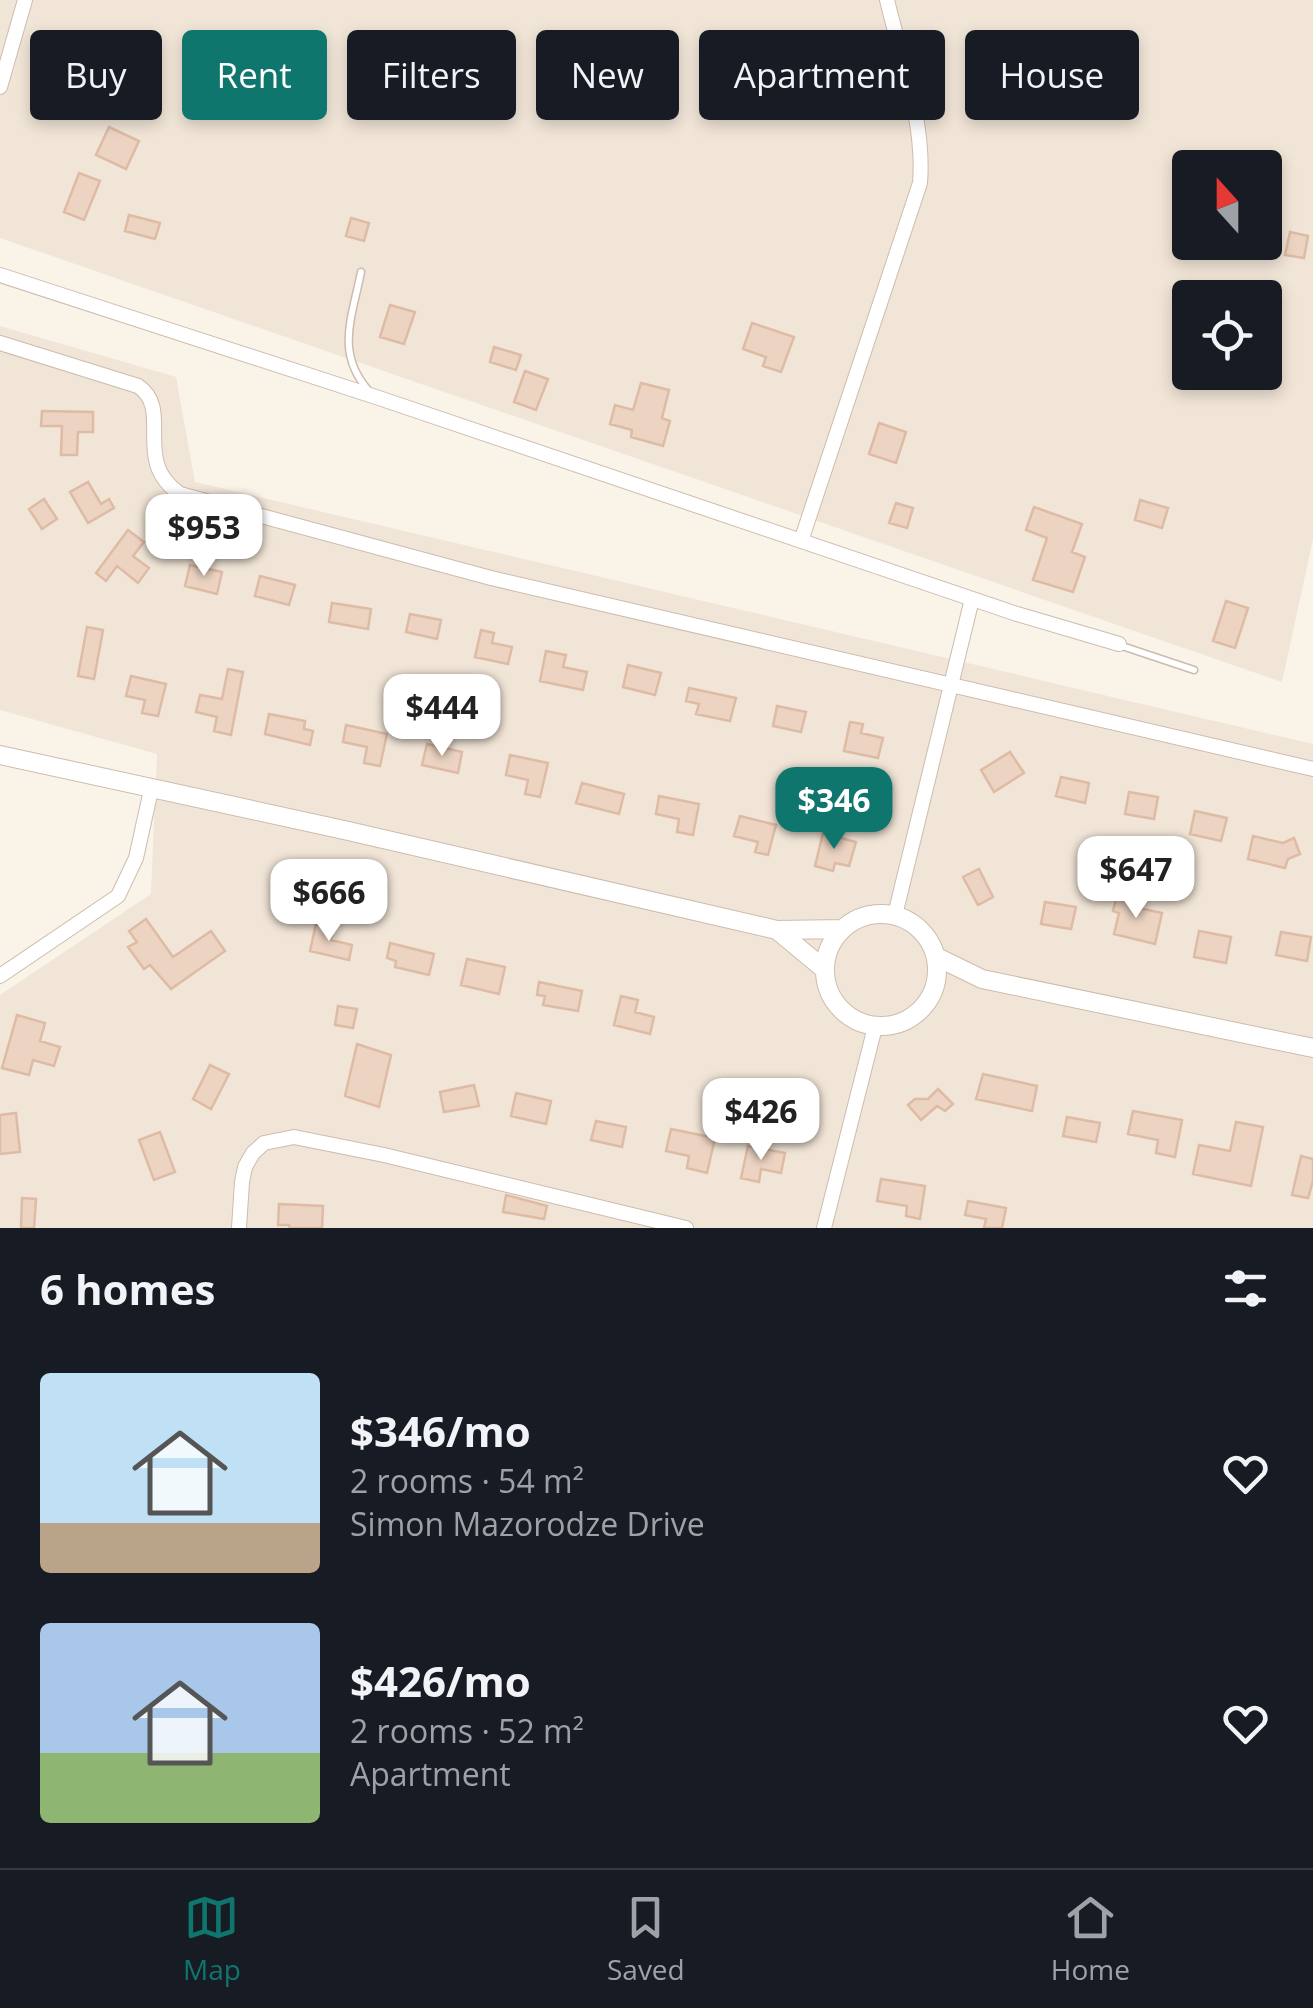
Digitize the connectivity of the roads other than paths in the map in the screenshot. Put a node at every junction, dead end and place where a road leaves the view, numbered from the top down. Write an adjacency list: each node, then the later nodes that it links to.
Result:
1 (25, 0): 3 (street)
2 (887, 0): 8 (street)
3 (0, 87)
4 (360, 272): 7 (lane)
5 (0, 275): 7 (street)
6 (0, 343): 12 (street)
7 (379, 398): 8 (street)
8 (802, 541): 9 (street)
9 (972, 599): 10 (street); 12 (street)
10 (1119, 644): 11 (lane)
11 (1194, 670)
12 (953, 688): 14 (street); 16 (street)
13 (0, 755): 15 (street)
14 (1313, 769)
15 (152, 790): 18 (street); 21 (street)
16 (895, 915): 17 (street); 19 (street)
17 (843, 929): 18 (street); 20 (street)
18 (776, 930): 20 (street)
19 (936, 957): 22 (street); 23 (street)
20 (824, 970): 24 (street)
21 (0, 976)
22 (982, 979): 23 (street); 25 (street)
23 (935, 988): 24 (street)
24 (875, 1027): 28 (street)
25 (1313, 1048)
26 (239, 1228): 27 (street)
27 (686, 1228)
28 (824, 1228)

